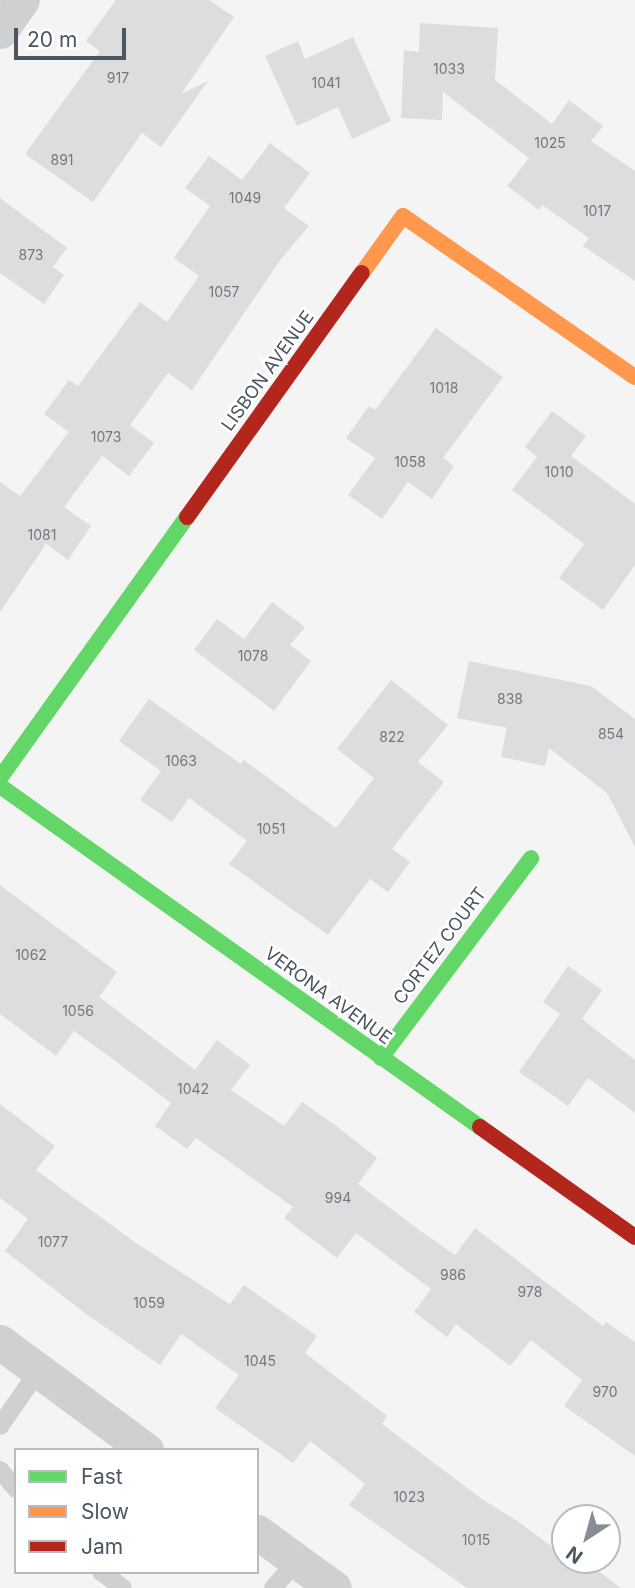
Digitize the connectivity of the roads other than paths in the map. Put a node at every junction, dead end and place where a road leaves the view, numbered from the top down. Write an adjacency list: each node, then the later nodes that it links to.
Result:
1 (22, 0): 2 (street)
2 (0, 31)
3 (635, 377): 4 (street, LISBON AVENUE)
4 (0, 778)
5 (0, 786): 7 (street, VERONA AVENUE)
6 (531, 858): 7 (street, CORTEZ COURT)
7 (381, 1058): 8 (street, VERONA AVENUE)
8 (635, 1237)
9 (0, 1342): 10 (street)
10 (39, 1370): 11 (lane); 12 (street)
11 (0, 1426)
12 (143, 1448)
13 (0, 1470): 14 (lane)
14 (14, 1487)
15 (259, 1533): 16 (street)
16 (297, 1561): 19 (lane); 20 (street)
17 (104, 1574): 18 (lane)
18 (123, 1588)
19 (274, 1588)
20 (334, 1588)

